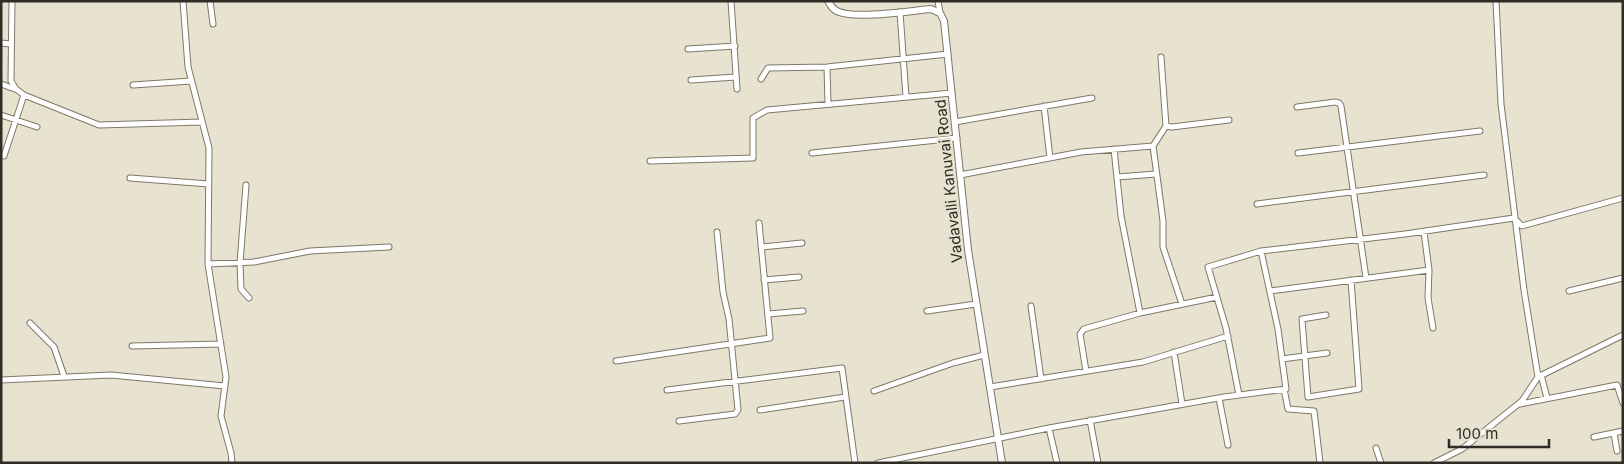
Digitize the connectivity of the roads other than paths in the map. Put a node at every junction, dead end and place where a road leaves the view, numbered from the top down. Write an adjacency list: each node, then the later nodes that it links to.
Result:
1 (12, 1): 12 (street)
2 (183, 1): 22 (street)
3 (210, 1): 10 (street)
4 (731, 1): 13 (street)
5 (828, 1): 8 (street)
6 (938, 1): 9 (street)
7 (1496, 1): 61 (street)
8 (900, 12): 9 (street); 17 (street)
9 (940, 13): 15 (street, Vadavalli Kanuvai Road)
10 (213, 24)
11 (1, 43): 12 (street)
12 (11, 44): 25 (street)
13 (735, 46): 14 (street); 19 (street)
14 (688, 49)
15 (948, 54): 17 (street); 27 (street, Vadavalli Kanuvai Road)
16 (1161, 57): 39 (street)
17 (902, 59): 18 (street); 29 (street)
18 (827, 67): 20 (street); 31 (street)
19 (736, 77): 21 (street); 26 (street)
20 (761, 79)
21 (691, 80)
22 (191, 81): 24 (street); 37 (street)
23 (1, 84): 25 (street)
24 (133, 85)
25 (16, 89): 28 (street)
26 (737, 89)
27 (952, 93): 29 (street); 38 (street, Vadavalli Kanuvai Road)
28 (24, 95): 35 (street); 37 (street)
29 (906, 97): 31 (street)
30 (1092, 98): 32 (street)
31 (828, 104): 50 (street)
32 (1044, 106): 38 (street); 49 (street)
33 (1297, 107): 44 (street)
34 (1, 115): 35 (street)
35 (16, 120): 40 (street); 48 (street)
36 (1229, 120): 39 (street)
37 (202, 122): 56 (street)
38 (955, 122): 42 (street, Vadavalli Kanuvai Road)
39 (1166, 126): 43 (street)
40 (37, 127)
41 (1480, 131): 44 (street)
42 (957, 138): 46 (street); 51 (street, Vadavalli Kanuvai Road)
43 (1153, 146): 45 (street); 52 (street)
44 (1347, 146): 47 (street); 58 (street)
45 (1114, 149): 49 (street); 54 (street)
46 (812, 153)
47 (1298, 153)
48 (4, 156)
49 (1050, 158): 51 (street)
50 (650, 161)
51 (960, 174): 82 (street, Vadavalli Kanuvai Road)
52 (1156, 174): 54 (street); 83 (street)
53 (1484, 175): 58 (street)
54 (1117, 177): 87 (street)
55 (130, 178): 56 (street)
56 (209, 184): 71 (street)
57 (246, 185): 70 (street)
58 (1354, 191): 60 (street); 65 (street)
59 (1623, 198): 61 (street)
60 (1257, 204)
61 (1514, 218): 64 (street); 105 (street)
62 (759, 223): 68 (street)
63 (717, 232): 95 (street)
64 (1424, 232): 65 (street); 72 (street)
65 (1361, 239): 69 (street); 74 (street)
66 (802, 243): 68 (street)
67 (389, 247): 70 (street)
68 (761, 247): 76 (street)
69 (1261, 251): 78 (street); 80 (street)
70 (240, 263): 71 (street); 81 (street)
71 (208, 264): 94 (street)
72 (1429, 270): 74 (street); 91 (street)
73 (799, 277): 76 (street)
74 (1366, 278): 77 (street)
75 (1623, 278): 79 (street)
76 (764, 280): 88 (street)
77 (1351, 280): 78 (street); 100 (street)
78 (1270, 291): 101 (street)
79 (1569, 291)
80 (1217, 296): 83 (street); 93 (street)
81 (249, 298)
82 (976, 304): 86 (street); 99 (street, Vadavalli Kanuvai Road)
83 (1182, 304): 87 (street)
84 (1031, 306): 106 (street)
85 (804, 310): 88 (street)
86 (927, 311)
87 (1140, 313): 103 (street)
88 (768, 314): 95 (street)
89 (1326, 315): 100 (street)
90 (30, 323): 104 (street)
91 (1433, 328)
92 (1623, 335): 105 (street)
93 (1228, 336): 97 (street); 114 (street)
94 (221, 344): 96 (street); 109 (street)
95 (732, 344): 102 (street); 108 (street)
96 (132, 346)
97 (1174, 352): 103 (street); 119 (street)
98 (1327, 353): 100 (street)
99 (984, 355): 110 (street, Vadavalli Kanuvai Road); 113 (street)
100 (1305, 356): 101 (street)
101 (1282, 358): 111 (street)
102 (616, 361)
103 (1086, 372): 106 (street)
104 (64, 376): 107 (street); 109 (street)
105 (1540, 376): 117 (street); 120 (street)
106 (1041, 379): 110 (street)
107 (1, 380)
108 (736, 382): 112 (street); 115 (street); 123 (street)
109 (225, 386): 133 (street)
110 (990, 387): 128 (street, Vadavalli Kanuvai Road)
111 (1284, 389): 114 (street); 139 (street)
112 (667, 390)
113 (874, 391)
114 (1239, 395): 116 (street)
115 (845, 397): 121 (street); 134 (street)
116 (1220, 398): 119 (street); 129 (street)
117 (1547, 398): 118 (street); 120 (street)
118 (1623, 403)
119 (1182, 404): 122 (street)
120 (1519, 404): 141 (street)
121 (760, 410)
122 (1090, 420): 124 (street); 138 (street)
123 (679, 421)
124 (1049, 428): 128 (street); 137 (street)
125 (1623, 432): 126 (street)
126 (1614, 433): 127 (street); 131 (street)
127 (1594, 437)
128 (998, 438): 132 (street); 136 (street, Vadavalli Kanuvai Road)
129 (1228, 445)
130 (1376, 448): 140 (street)
131 (1617, 451)
132 (891, 462): 135 (street)
133 (232, 463)
134 (855, 463)
135 (878, 463)
136 (1002, 463)
137 (1057, 463)
138 (1098, 463)
139 (1320, 463)
140 (1381, 463)
141 (1434, 463)

